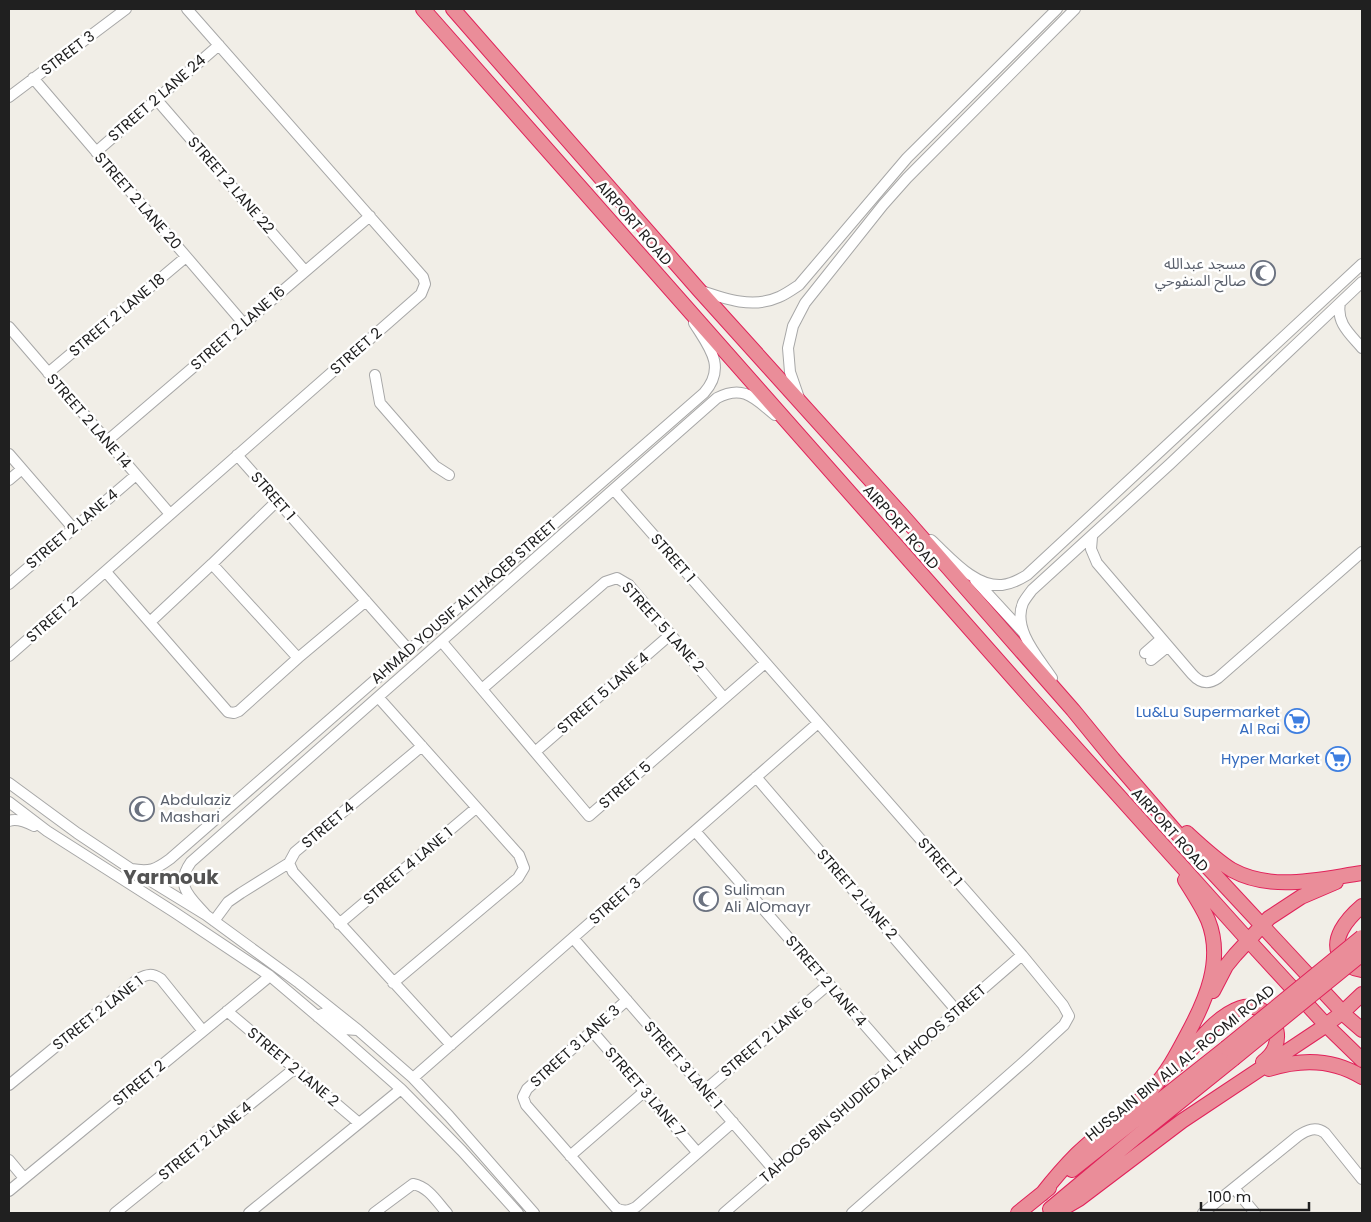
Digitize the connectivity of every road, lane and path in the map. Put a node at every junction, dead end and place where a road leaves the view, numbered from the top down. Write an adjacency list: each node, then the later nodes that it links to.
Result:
1 (126, 9): 8 (street, STREET 3)
2 (187, 9): 7 (street, STREET 2)
3 (423, 9): 20 (highway, AIRPORT ROAD)
4 (453, 9): 19 (highway, AIRPORT ROAD)
5 (1057, 9): 13 (street)
6 (1075, 9): 14 (street)
7 (219, 45): 10 (street, STREET 2 LANE 24); 12 (street, STREET 2)
8 (34, 78): 9 (street, STREET 3); 11 (street, STREET 2 LANE 20)
9 (9, 97)
10 (157, 100): 11 (street, STREET 2 LANE 24); 17 (street, STREET 2 LANE 22)
11 (96, 152): 15 (street, STREET 2 LANE 20)
12 (370, 216): 17 (street, STREET 2 LANE 16); 34 (street, STREET 2)
13 (842, 234): 14 (street); 19 (street)
14 (851, 246): 28 (street)
15 (186, 256): 22 (street, STREET 2 LANE 20); 25 (street, STREET 2 LANE 18)
16 (1362, 264): 29 (street)
17 (305, 271): 22 (street, STREET 2 LANE 16)
18 (1362, 282): 21 (street)
19 (699, 290): 28 (highway, AIRPORT ROAD)
20 (674, 293): 27 (street, AHMAD YOUSIF ALTHAQEB STREET); 31 (highway, AIRPORT ROAD)
21 (1340, 303): 24 (street); 35 (street)
22 (244, 324): 32 (street, STREET 2 LANE 16)
23 (9, 327): 25 (street, STREET 2 LANE 14)
24 (1362, 348)
25 (48, 373): 32 (street, STREET 2 LANE 14)
26 (375, 375): 38 (street)
27 (704, 393): 30 (street); 55 (street, AHMAD YOUSIF ALTHAQEB STREET)
28 (800, 401): 43 (highway, AIRPORT ROAD)
29 (1192, 421): 35 (street); 45 (street)
30 (679, 433): 31 (street, AHMAD YOUSIF ALTHAQEB STREET); 40 (street, AHMAD YOUSIF ALTHAQEB STREET)
31 (798, 434): 84 (highway, AIRPORT ROAD)
32 (107, 441): 37 (street, STREET 2 LANE 14)
33 (9, 454): 36 (street)
34 (237, 455): 41 (street, STREET 1); 42 (street, STREET 2)
35 (1170, 464): 46 (street)
36 (22, 469): 39 (street); 44 (street)
37 (136, 475): 42 (street, STREET 2 LANE 14); 44 (street, STREET 2 LANE 4)
38 (449, 475)
39 (9, 480)
40 (614, 490): 58 (street, AHMAD YOUSIF ALTHAQEB STREET); 67 (street, STREET 1)
41 (277, 501): 50 (street); 56 (street, STREET 1)
42 (170, 514): 52 (street, STREET 2)
43 (902, 515): 53 (street); 71 (highway, AIRPORT ROAD)
44 (73, 528): 54 (street, STREET 2 LANE 4)
45 (1074, 532): 51 (street); 53 (street)
46 (1092, 537): 48 (street); 49 (street)
47 (1362, 552): 62 (street)
48 (1073, 554): 49 (street); 51 (street)
49 (1097, 563): 62 (street)
50 (212, 564): 57 (street); 66 (street)
51 (1056, 567): 59 (street)
52 (106, 572): 57 (street); 64 (street, STREET 2)
53 (968, 573): 59 (street)
54 (9, 584)
55 (473, 594): 58 (street); 63 (street, AHMAD YOUSIF ALTHAQEB STREET)
56 (366, 601): 63 (street, STREET 1); 66 (street)
57 (150, 622): 66 (street)
58 (458, 628): 61 (street, AHMAD YOUSIF ALTHAQEB STREET)
59 (1023, 633): 71 (street)
60 (671, 634): 68 (street, STREET 5 LANE 2); 70 (street, STREET 5 LANE 2); 74 (street, STREET 5 LANE 4)
61 (442, 642): 68 (street, STREET 5); 69 (street, AHMAD YOUSIF ALTHAQEB STREET)
62 (1164, 643): 65 (street)
63 (409, 650): 81 (street, AHMAD YOUSIF ALTHAQEB STREET)
64 (9, 656)
65 (1148, 656)
66 (298, 658)
67 (765, 662): 70 (street, STREET 5); 72 (street, STREET 1)
68 (482, 689): 74 (street, STREET 5)
69 (378, 697): 73 (street); 85 (street, AHMAD YOUSIF ALTHAQEB STREET)
70 (724, 698): 74 (street, STREET 5)
71 (1073, 710): 79 (highway, AIRPORT ROAD)
72 (818, 723): 75 (street, STREET 3); 97 (street, STREET 1)
73 (422, 746): 78 (street); 86 (street, STREET 4)
74 (535, 752)
75 (756, 777): 83 (street, STREET 3); 108 (street, STREET 2 LANE 2)
76 (9, 783): 87 (street)
77 (9, 802): 82 (street)
78 (476, 808): 91 (street, STREET 4 LANE 1); 100 (street)
79 (1158, 809): 88 (highway); 92 (highway, AIRPORT ROAD)
80 (9, 821): 82 (street)
81 (212, 823): 85 (street); 87 (street, AHMAD YOUSIF ALTHAQEB STREET)
82 (47, 831): 99 (street)
83 (696, 831): 94 (street, STREET 3); 101 (street, STREET 2 LANE 4)
84 (1163, 846): 95 (highway, AIRPORT ROAD); 106 (highway)
85 (198, 855): 90 (street, AHMAD YOUSIF ALTHAQEB STREET)
86 (290, 863): 90 (street); 91 (street, STREET 4)
87 (131, 870): 90 (street)
88 (1362, 874): 92 (highway)
89 (1362, 906): 98 (highway)
90 (210, 918): 104 (street)
91 (339, 924): 100 (street, STREET 4)
92 (1262, 926): 95 (highway); 109 (highway, AIRPORT ROAD)
93 (1362, 937): 117 (highway, HUSSAIN BIN ALI AL-ROOMI ROAD, bridge)
94 (573, 938): 105 (street, STREET 3 LANE 1); 116 (street, STREET 3)
95 (1248, 940): 106 (highway); 111 (highway, AIRPORT ROAD)
96 (1362, 954): 117 (highway, HUSSAIN BIN ALI AL-ROOMI ROAD, bridge)
97 (1022, 955): 108 (street, TAHOOS BIN SHUDIED AL TAHOOS STREET); 150 (street, STREET 1)
98 (1362, 970)
99 (270, 976): 102 (street); 107 (street, STREET 2)
100 (393, 983): 116 (street, STREET 4)
101 (829, 984): 119 (street, STREET 2 LANE 4); 127 (street, STREET 2 LANE 6)
102 (282, 986): 104 (street); 110 (street)
103 (1362, 994): 109 (highway)
104 (321, 1000): 112 (street)
105 (627, 1000): 115 (street, STREET 3 LANE 3); 127 (street, STREET 3 LANE 1)
106 (1202, 1008): 123 (highway)
107 (227, 1011): 114 (street, STREET 2); 120 (street, STREET 2 LANE 2)
108 (957, 1011): 119 (street, TAHOOS BIN SHUDIED AL TAHOOS STREET)
109 (1344, 1012): 111 (highway); 113 (highway, AIRPORT ROAD)
110 (318, 1017): 112 (street); 126 (street)
111 (1326, 1025): 118 (highway, AIRPORT ROAD); 121 (highway)
112 (358, 1030): 122 (street)
113 (1362, 1030)
114 (203, 1031): 125 (street, STREET 2 LANE 1); 137 (street, STREET 2)
115 (592, 1031): 128 (street, STREET 3 LANE 7); 133 (street, STREET 3 LANE 3)
116 (451, 1044): 122 (street, STREET 3)
117 (1229, 1053): 142 (highway, HUSSAIN BIN ALI AL-ROOMI ROAD); 152 (highway, HUSSAIN BIN ALI AL-ROOMI ROAD)
118 (1362, 1060)
119 (898, 1063): 135 (street, TAHOOS BIN SHUDIED AL TAHOOS STREET)
120 (294, 1069): 130 (street, STREET 2 LANE 2); 144 (street, STREET 2 LANE 4)
121 (1254, 1074): 123 (highway); 124 (highway); 153 (highway)
122 (413, 1078): 136 (street)
123 (1162, 1078): 142 (highway)
124 (1362, 1078)
125 (9, 1085)
126 (401, 1089): 130 (street); 131 (street)
127 (705, 1090): 129 (street, STREET 3 LANE 1)
128 (644, 1091): 132 (street, STREET 3 LANE 7); 133 (street)
129 (732, 1122): 132 (street, STREET 3 LANE 3); 135 (street, STREET 3 LANE 1)
130 (358, 1123): 145 (street)
131 (462, 1151): 136 (street); 139 (street)
132 (698, 1152): 133 (street, STREET 3 LANE 3)
133 (570, 1156)
134 (9, 1160): 137 (street)
135 (774, 1170): 149 (street, TAHOOS BIN SHUDIED AL TAHOOS STREET)
136 (502, 1175): 143 (street)
137 (24, 1178): 141 (street, STREET 2)
138 (1362, 1178): 140 (street)
139 (497, 1188): 143 (street); 148 (street)
140 (1234, 1188): 154 (street); 155 (street)
141 (9, 1191)
142 (1042, 1194): 151 (highway, HUSSAIN BIN ALI AL-ROOMI ROAD)
143 (532, 1211)
144 (115, 1213)
145 (249, 1213)
146 (374, 1213): 147 (street)
147 (447, 1213)
148 (518, 1213)
149 (724, 1213)
150 (852, 1213)
151 (1018, 1213)
152 (1046, 1213)
153 (1055, 1213)
154 (1203, 1213)
155 (1255, 1213)

